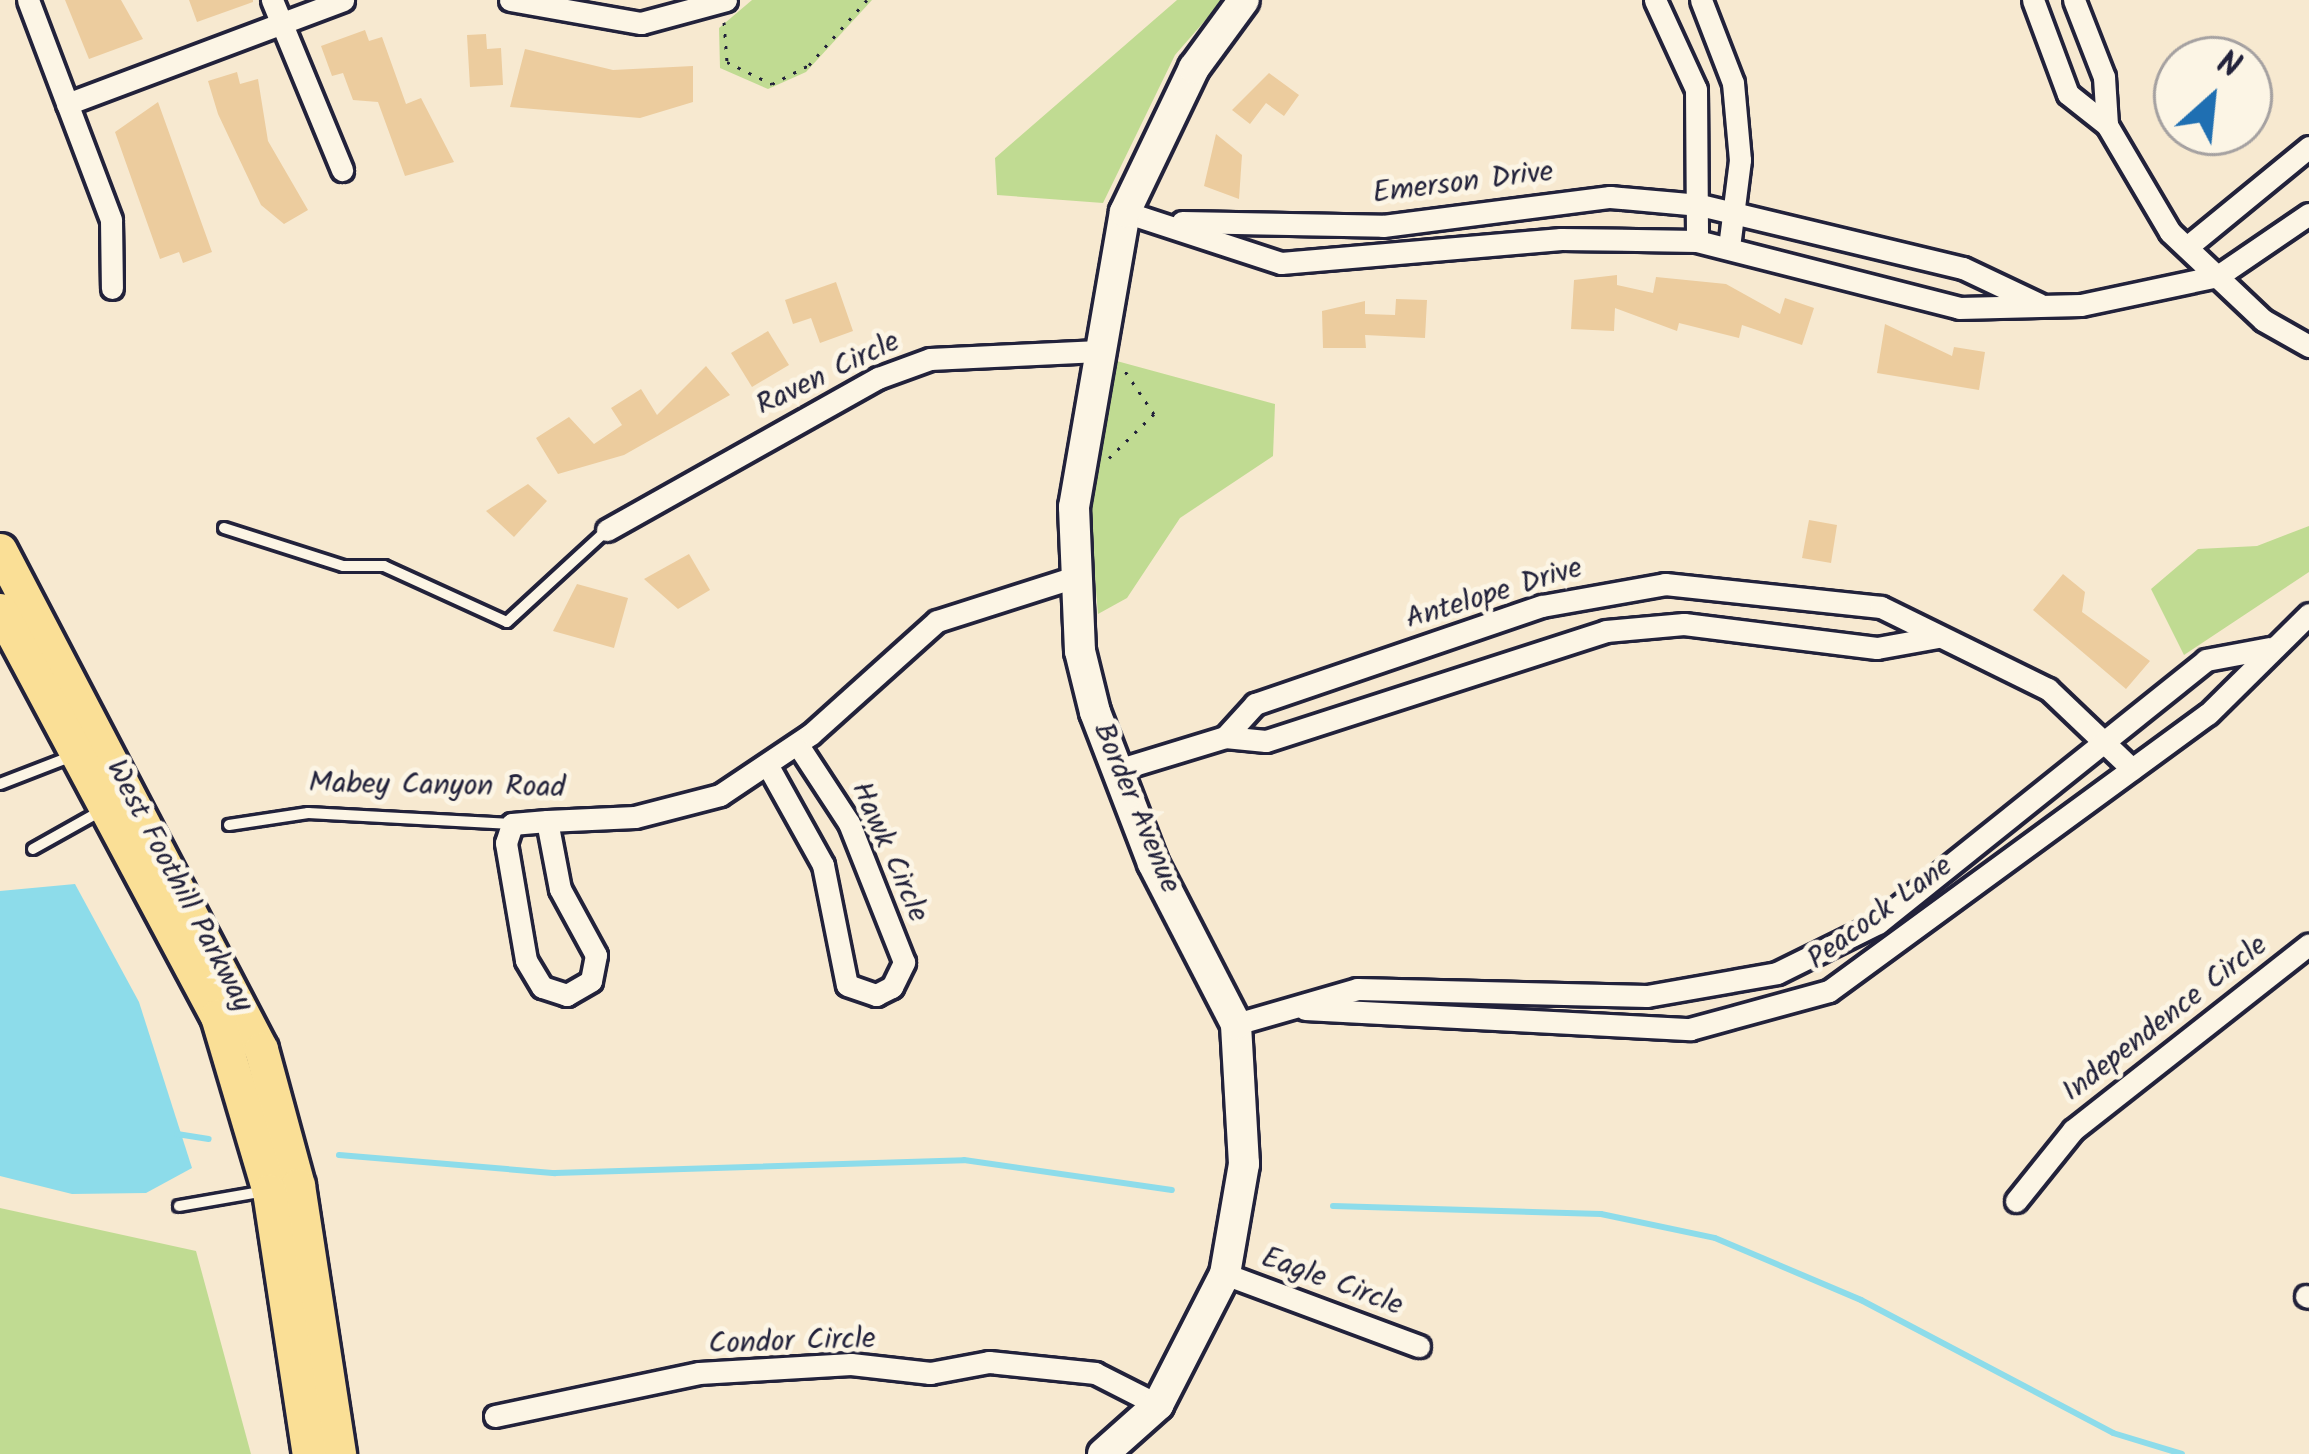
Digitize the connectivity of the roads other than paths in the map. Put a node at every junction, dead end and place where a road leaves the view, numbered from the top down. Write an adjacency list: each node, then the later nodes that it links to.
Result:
1 (28, 0): 11 (street)
2 (343, 0): 10 (street)
3 (511, 0): 9 (street)
4 (1244, 0): 17 (street, Border Avenue)
5 (1655, 0): 15 (street)
6 (1701, 0): 16 (street)
7 (2032, 0): 12 (street)
8 (2074, 0): 12 (street)
9 (725, 5)
10 (274, 9): 11 (street); 14 (street)
11 (67, 104): 24 (street)
12 (2107, 125): 22 (street)
13 (2309, 147): 22 (street)
14 (342, 170)
15 (1700, 205): 16 (street, Emerson Drive); 19 (street, Emerson Drive); 20 (street)
16 (1734, 211): 21 (street); 25 (street, Emerson Drive)
17 (1125, 212): 19 (street, Emerson Drive); 27 (street, Border Avenue)
18 (2309, 214): 23 (street, Emerson Drive)
19 (1160, 221): 20 (street, Emerson Drive)
20 (1697, 241): 21 (street, Emerson Drive)
21 (1729, 247): 25 (street, Emerson Drive)
22 (2187, 247): 23 (street)
23 (2218, 276): 25 (street, Emerson Drive); 26 (street)
24 (112, 288)
25 (2045, 307)
26 (2309, 346)
27 (1108, 358): 29 (street, Raven Circle); 31 (street, Border Avenue)
28 (224, 528): 29 (lane)
29 (607, 530)
30 (0, 550): 52 (main road, West Foothill Parkway)
31 (1075, 577): 40 (street, Mabey Canyon Road); 44 (street, Border Avenue)
32 (1542, 606): 35 (street, Antelope Drive); 36 (street); 38 (street, Antelope Drive)
33 (0, 610): 41 (main road, West Foothill Parkway)
34 (2309, 614): 37 (street, Peacock Lane)
35 (1937, 637): 36 (street, Antelope Drive); 39 (street, Antelope Drive)
36 (1555, 643): 38 (street, Antelope Drive)
37 (2270, 648): 39 (street, Peacock Lane); 43 (street, Peacock Lane)
38 (1226, 737): 44 (street, Antelope Drive)
39 (2106, 741): 43 (street, Antelope Drive); 53 (street, Peacock Lane)
40 (798, 745): 42 (street, Mabey Canyon Road); 42 (street, Hawk Circle)
41 (78, 753): 45 (lane); 46 (main road, West Foothill Parkway); 52 (main road)
42 (768, 766): 47 (street, Mabey Canyon Road)
43 (2132, 769): 56 (street, Peacock Lane)
44 (1114, 771): 55 (street, Border Avenue)
45 (0, 784)
46 (108, 807): 50 (lane); 57 (main road, West Foothill Parkway)
47 (547, 821): 48 (street, Mabey Canyon Road); 48 (street)
48 (512, 824): 49 (lane, Mabey Canyon Road)
49 (230, 825)
50 (33, 849)
51 (2309, 944): 58 (street, Independence Circle)
52 (218, 951): 65 (main road, West Foothill Parkway)
53 (1643, 996): 54 (street, Peacock Lane); 56 (street)
54 (1305, 1010): 55 (street, Peacock Lane); 56 (street, Peacock Lane)
55 (1236, 1024): 60 (street, Border Avenue)
56 (1642, 1030)
57 (269, 1190): 59 (lane); 64 (main road, West Foothill Parkway)
58 (2016, 1201)
59 (179, 1206)
60 (1225, 1274): 61 (street, Eagle Circle); 62 (street, Border Avenue)
61 (1419, 1346)
62 (1158, 1405): 63 (street, Condor Circle); 66 (street, Border Avenue)
63 (495, 1416)
64 (309, 1454)
65 (339, 1454)
66 (1103, 1454)

